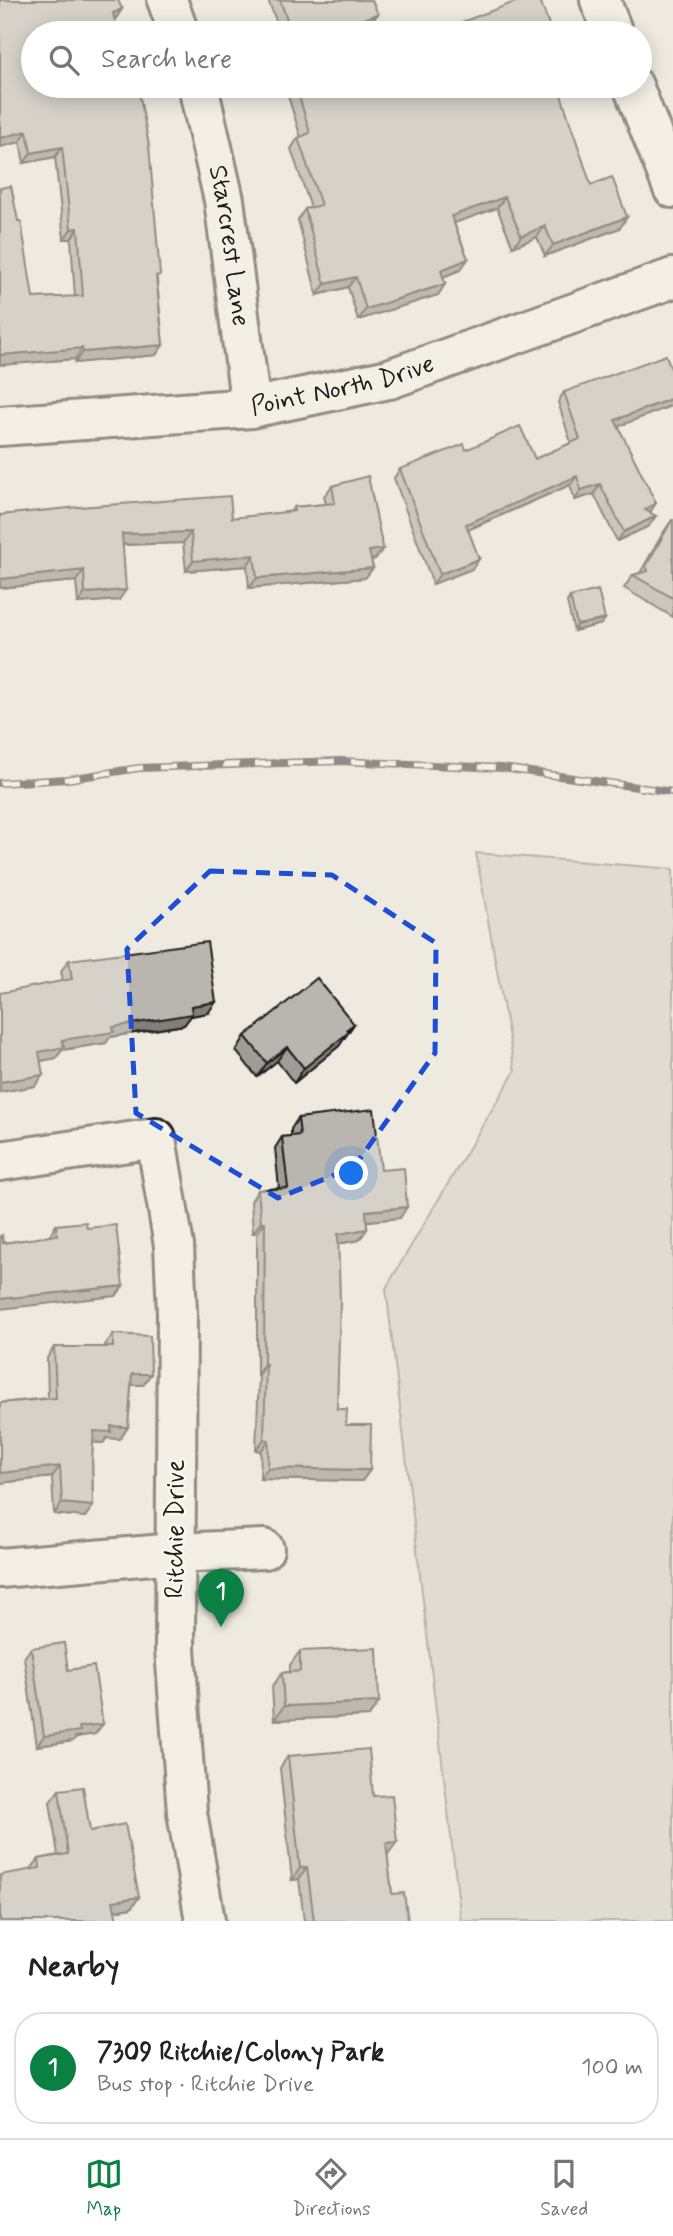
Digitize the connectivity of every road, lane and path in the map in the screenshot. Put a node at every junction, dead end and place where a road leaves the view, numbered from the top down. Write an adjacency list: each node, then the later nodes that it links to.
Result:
1 (167, 0): 3 (street)
2 (600, 0): 4 (street)
3 (175, 21)
4 (608, 21)
5 (201, 98): 9 (street, Starcrest Lane)
6 (639, 98): 7 (street)
7 (673, 188)
8 (673, 278): 9 (street, Point North Drive)
9 (251, 408): 10 (street, Point North Drive)
10 (0, 426)
11 (0, 1161): 13 (street, Ritchie Drive)
12 (264, 1549): 13 (street)
13 (176, 1553): 14 (street); 15 (street, Ritchie Drive)
14 (0, 1568)
15 (205, 1921)

